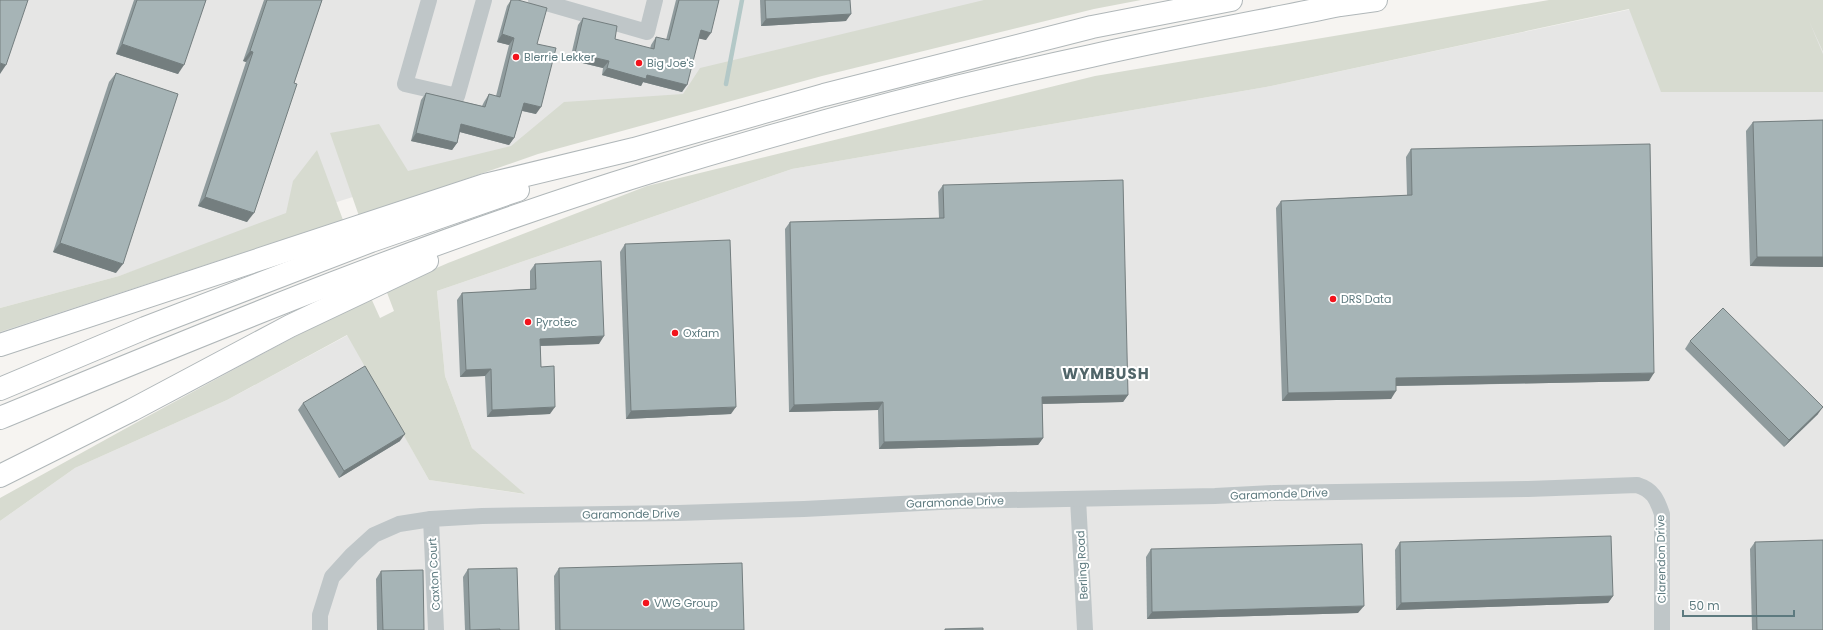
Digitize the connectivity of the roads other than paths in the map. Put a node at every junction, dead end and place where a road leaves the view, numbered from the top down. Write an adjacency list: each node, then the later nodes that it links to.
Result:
1 (428, 0): 2 (street)
2 (484, 0)
3 (655, 0): 6 (street)
4 (1231, 0): 7 (highway)
5 (1376, 0): 8 (highway)
6 (546, 1)
7 (634, 149): 9 (highway); 10 (highway)
8 (548, 206): 11 (highway); 12 (highway)
9 (0, 345)
10 (0, 389)
11 (0, 418)
12 (0, 476)
13 (1650, 492): 14 (street, Garamonde Drive); 19 (street, Clarendon Drive)
14 (1078, 499): 15 (street, Garamonde Drive); 18 (street, Berling Road)
15 (431, 519): 16 (street, Garamonde Drive); 17 (street, Caxton Court)
16 (320, 630)
17 (436, 630)
18 (1085, 630)
19 (1662, 630)

